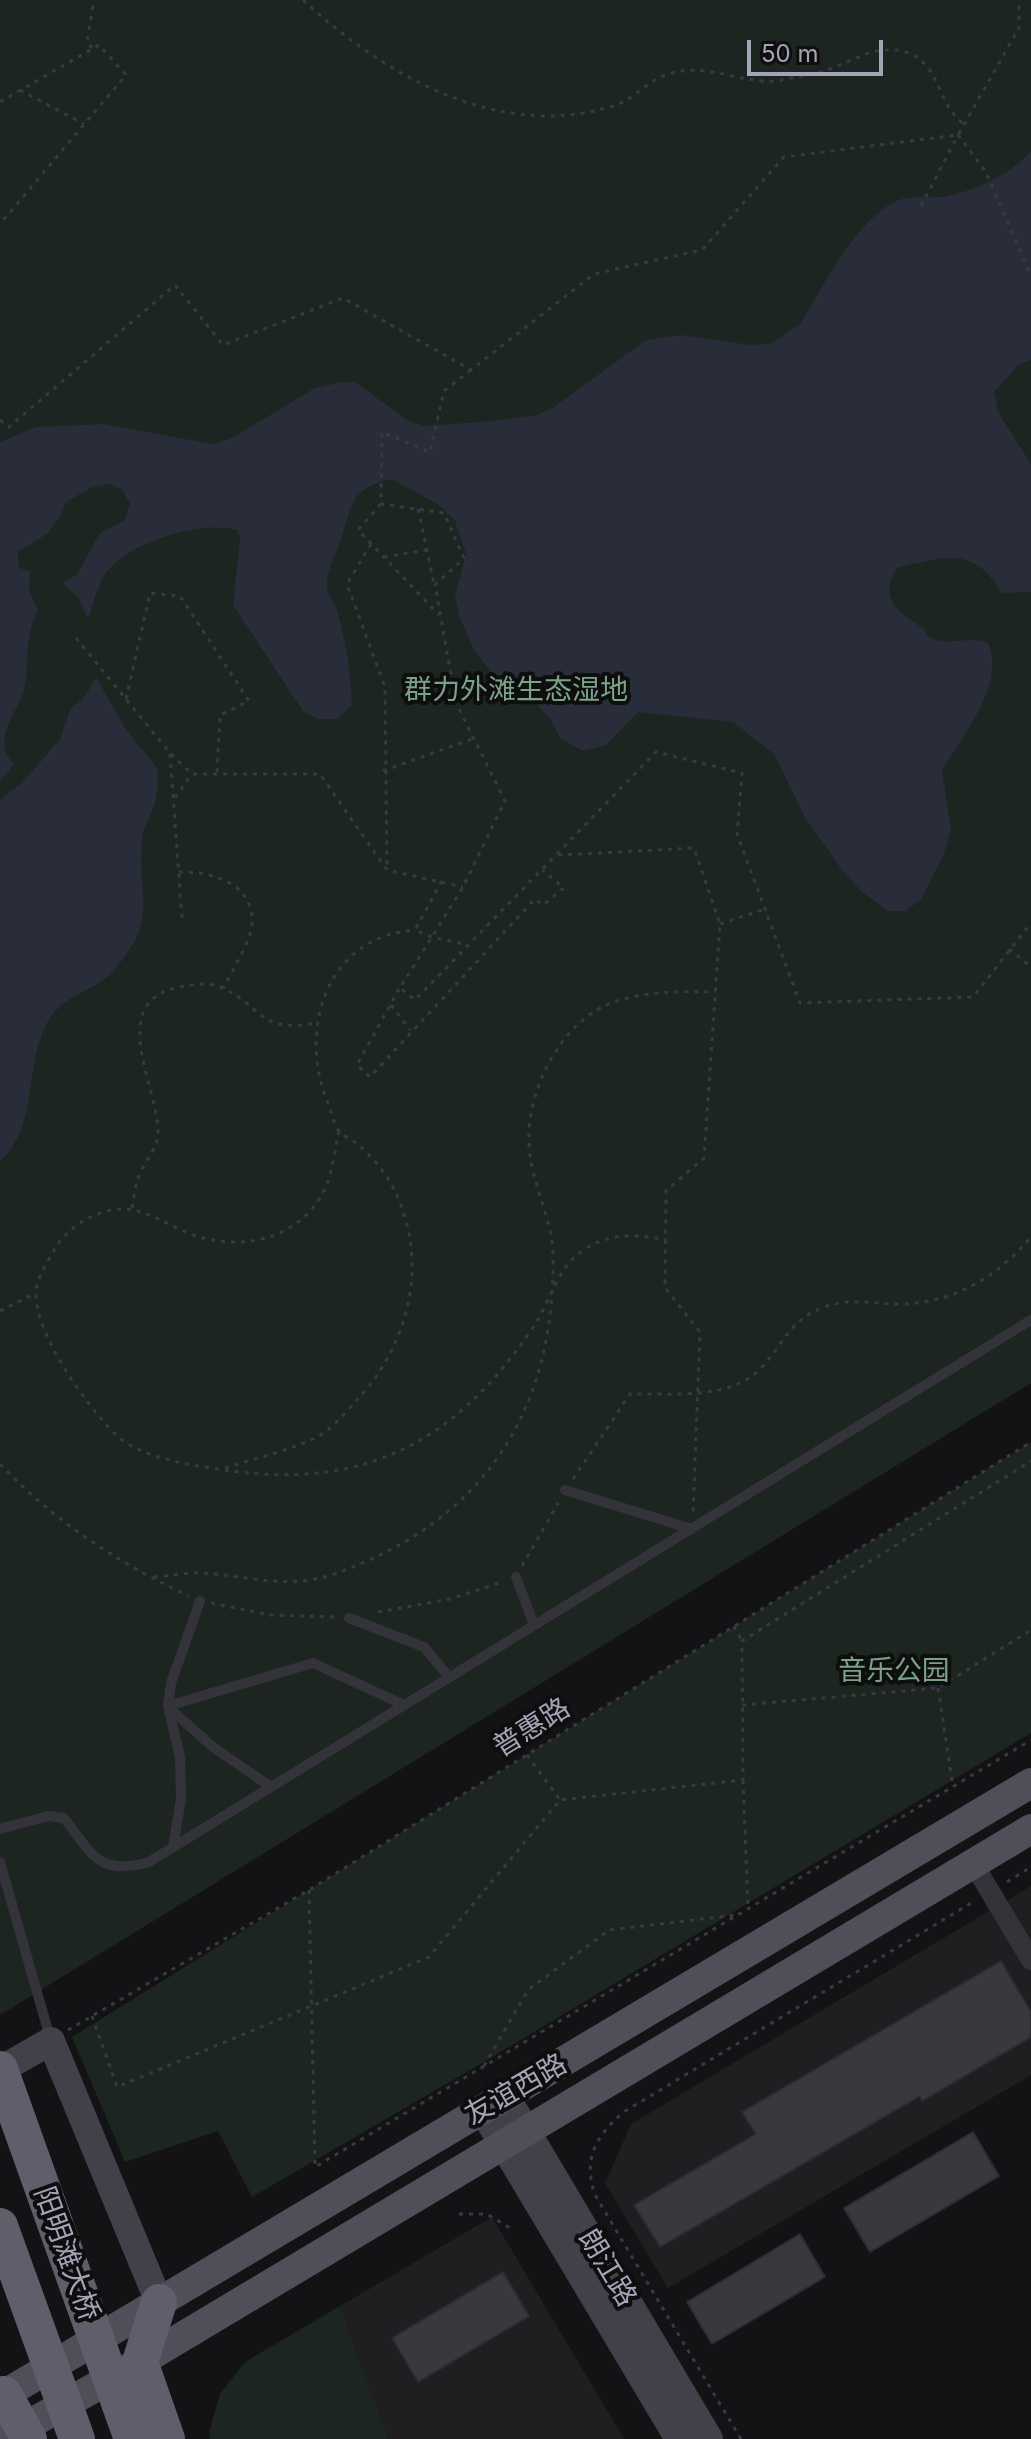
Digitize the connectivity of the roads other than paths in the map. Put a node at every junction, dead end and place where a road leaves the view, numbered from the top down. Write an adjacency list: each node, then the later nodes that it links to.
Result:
1 (1031, 1320): 3 (lane)
2 (565, 1490): 3 (lane)
3 (692, 1529): 7 (lane)
4 (516, 1577): 7 (lane)
5 (200, 1601): 10 (lane)
6 (349, 1618): 8 (lane)
7 (534, 1625): 8 (lane)
8 (449, 1677): 9 (lane)
9 (404, 1705): 10 (lane); 12 (lane)
10 (168, 1706): 12 (lane); 15 (lane)
11 (1031, 1783): 21 (main road, 友谊西路)
12 (271, 1787): 15 (lane)
13 (0, 1829): 15 (lane)
14 (1031, 1829): 17 (main road, 友谊西路)
15 (173, 1847)
16 (0, 1862): 19 (lane)
17 (973, 1863): 18 (street); 22 (main road, 友谊西路)
18 (1031, 1960)
19 (51, 2041): 20 (main road); 24 (main road)
20 (0, 2069): 29 (highway, 阳明滩大桥, bridge)
21 (494, 2103): 22 (main road, 朗江路); 24 (main road, 友谊西路)
22 (514, 2137): 25 (main road, 友谊西路); 31 (main road, 朗江路); 32 (main road, 朗江路)
23 (0, 2226): 28 (highway, 阳明滩大桥, bridge)
24 (159, 2302): 25 (highway); 26 (main road, 友谊西路)
25 (140, 2362): 27 (main road, 友谊西路); 30 (highway)
26 (1, 2393): 27 (highway)
27 (19, 2435)
28 (77, 2439)
29 (132, 2439)
30 (167, 2439)
31 (679, 2439)
32 (709, 2439)

